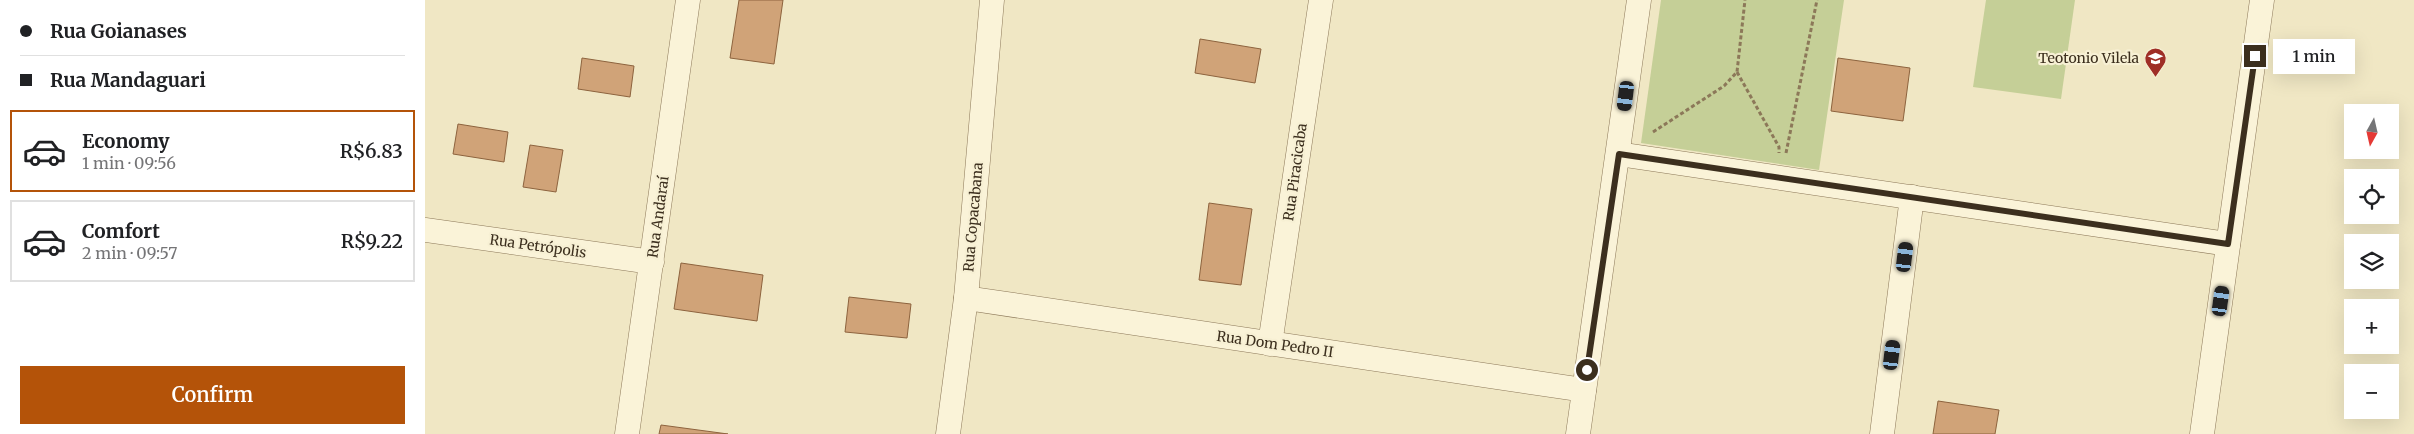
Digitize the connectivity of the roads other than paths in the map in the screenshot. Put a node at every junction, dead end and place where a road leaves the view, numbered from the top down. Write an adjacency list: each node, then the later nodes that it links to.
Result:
1 (688, 0): 10 (street, Rua Andaraí)
2 (992, 0): 11 (street, Rua Copacabana)
3 (1321, 0): 12 (street, Rua Piracicaba)
4 (1639, 0): 6 (street)
5 (2262, 0): 9 (street)
6 (1619, 154): 7 (street); 13 (street)
7 (1912, 198): 9 (street); 17 (street)
8 (425, 230): 10 (street, Rua Petrópolis)
9 (2228, 244): 18 (street)
10 (652, 262): 14 (street, Rua Andaraí)
11 (966, 298): 12 (street, Rua Dom Pedro II); 15 (street, Rua Copacabana)
12 (1270, 344): 13 (street, Rua Dom Pedro II)
13 (1584, 390): 16 (street)
14 (627, 434)
15 (948, 434)
16 (1577, 434)
17 (1882, 434)
18 (2202, 434)

